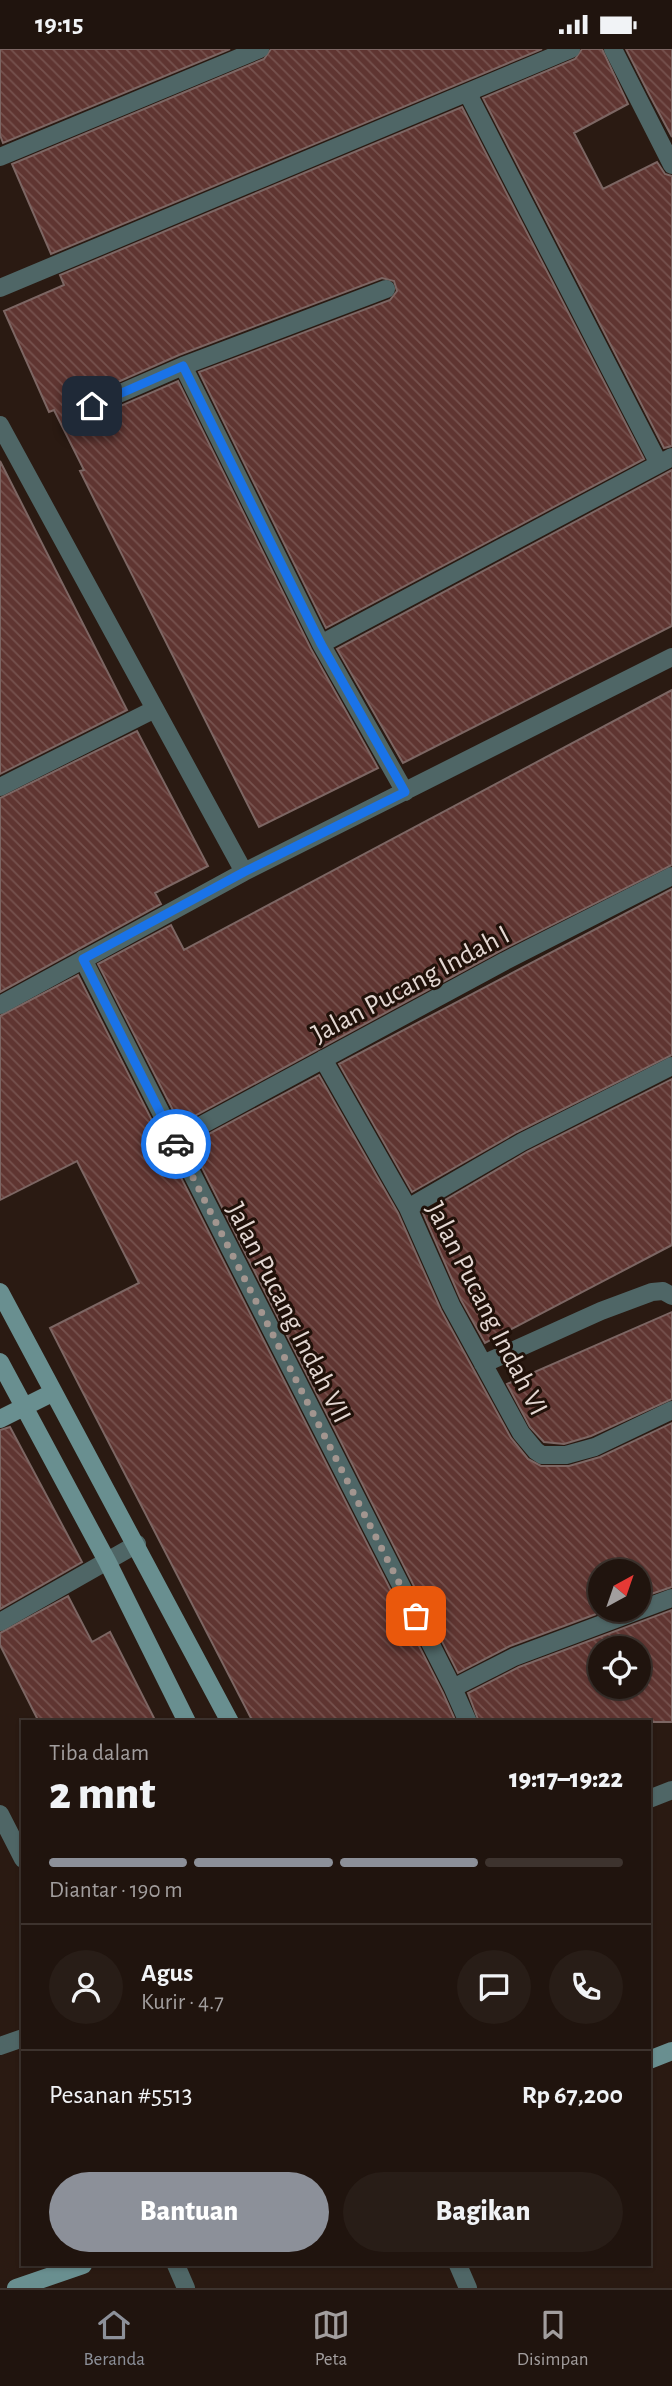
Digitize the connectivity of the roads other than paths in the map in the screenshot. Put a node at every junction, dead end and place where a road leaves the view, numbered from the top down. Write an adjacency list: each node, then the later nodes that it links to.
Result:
1 (260, 49): 5 (street)
2 (571, 49): 4 (street)
3 (613, 49): 6 (street)
4 (468, 94): 7 (street); 12 (street)
5 (0, 157)
6 (672, 165)
7 (0, 288)
8 (386, 289): 9 (street)
9 (183, 366): 10 (street); 13 (street)
10 (92, 406)
11 (0, 425): 15 (street)
12 (666, 461): 13 (street)
13 (321, 644): 17 (street)
14 (672, 657): 17 (street)
15 (155, 709): 16 (street); 18 (street)
16 (0, 787)
17 (405, 792): 18 (street)
18 (244, 872): 20 (street)
19 (672, 876): 22 (street, Jalan Pucang Indah I)
20 (83, 959): 21 (street); 24 (street, Jalan Pucang Indah VII)
21 (0, 1005)
22 (323, 1059): 24 (street, Jalan Pucang Indah I); 25 (street, Jalan Pucang Indah VI)
23 (672, 1066): 25 (street)
24 (174, 1140): 39 (street, Jalan Pucang Indah VII)
25 (408, 1208): 29 (street, Jalan Pucang Indah VI)
26 (0, 1291): 28 (main road)
27 (672, 1296): 29 (street)
28 (35, 1362): 30 (main road); 31 (main road)
29 (483, 1364): 33 (street, Jalan Pucang Indah VI)
30 (2, 1372): 32 (main road)
31 (52, 1392): 32 (main road); 35 (main road)
32 (23, 1407): 34 (main road); 36 (main road)
33 (672, 1410)
34 (0, 1419)
35 (137, 1545): 36 (street); 41 (main road)
36 (107, 1562): 38 (street); 40 (main road)
37 (672, 1598): 39 (street)
38 (0, 1622)
39 (453, 1688): 42 (street, Jalan Pucang Indah VII)
40 (186, 1720)
41 (229, 1720)
42 (467, 1720)
43 (672, 1790): 44 (street)
44 (651, 1798)
45 (0, 1814): 46 (street)
46 (21, 1855)
47 (21, 2039): 48 (street)
48 (0, 2046)
49 (672, 2051): 50 (main road)
50 (651, 2059)
51 (80, 2266): 54 (main road)
52 (176, 2266): 55 (street)
53 (458, 2266): 56 (street)
54 (16, 2288)
55 (186, 2288)
56 (468, 2288)

